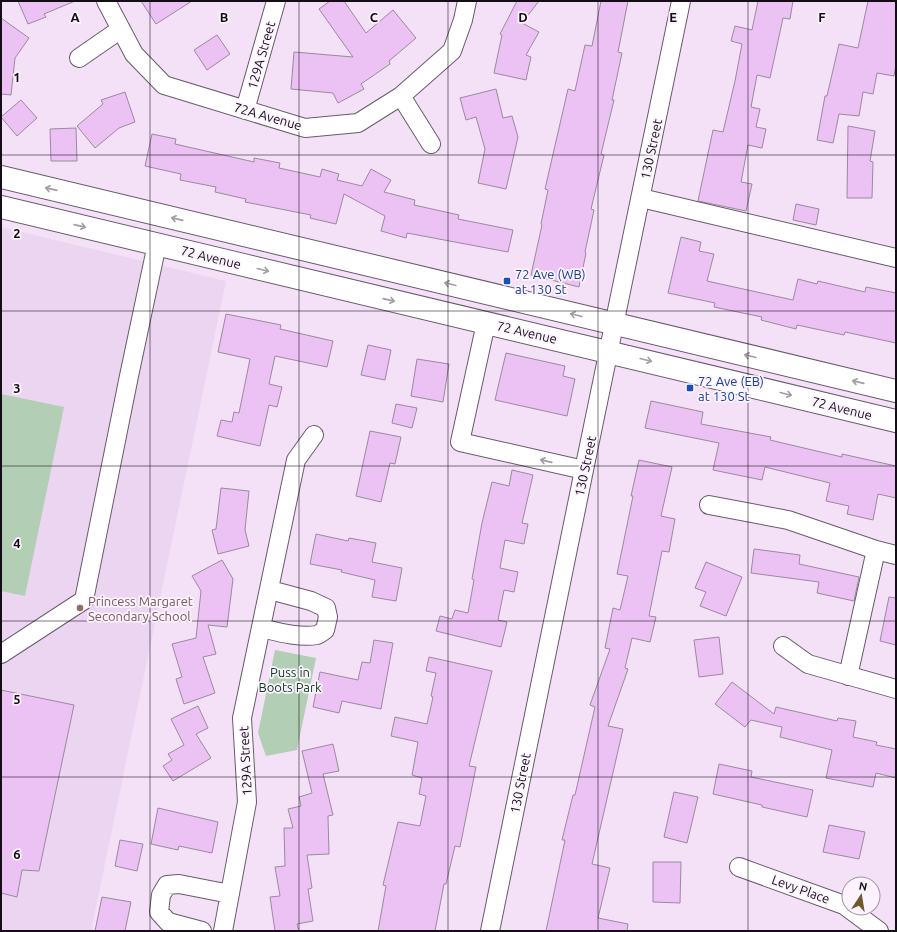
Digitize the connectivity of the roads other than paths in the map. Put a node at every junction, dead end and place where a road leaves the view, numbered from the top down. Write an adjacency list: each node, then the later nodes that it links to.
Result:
1 (106, 1): 5 (street, 72A Avenue)
2 (276, 1): 8 (street, 129A Street)
3 (467, 1): 7 (street, 72A Avenue)
4 (681, 1): 11 (street, 130 Street)
5 (121, 29): 6 (street); 8 (street, 72A Avenue)
6 (79, 58)
7 (401, 96): 8 (street, 72A Avenue); 9 (street)
8 (245, 110)
9 (431, 144)
10 (1, 177): 13 (main road, one-way to 10)
11 (641, 198): 15 (street); 17 (street, 130 Street)
12 (1, 207): 14 (main road, 72 Avenue, one-way to 14)
13 (215, 228): 14 (main road, 72 Avenue); 17 (main road, one-way to 13)
14 (157, 244): 16 (main road, 72 Avenue, one-way to 16); 29 (street)
15 (896, 258)
16 (486, 322): 18 (main road, 72 Avenue); 22 (street, one-way to 16)
17 (614, 324): 18 (street, 130 Street); 19 (main road, one-way to 17)
18 (608, 351): 20 (main road, 72 Avenue, one-way to 20); 22 (street, 130 Street)
19 (896, 391)
20 (896, 421)
21 (314, 435): 26 (street, 129A Street)
22 (584, 470): 36 (street, 130 Street)
23 (709, 505): 24 (street)
24 (876, 550): 25 (street); 30 (street)
25 (896, 555)
26 (270, 590): 27 (street, 129A Street); 27 (street)
27 (261, 628): 33 (street, 129A Street)
28 (783, 646): 30 (street)
29 (1, 654)
30 (848, 676): 31 (street)
31 (896, 689)
32 (739, 867): 37 (street, Levy Place)
33 (230, 894): 34 (street); 35 (street, 129A Street)
34 (202, 931)
35 (223, 931)
36 (490, 931)
37 (879, 931)

